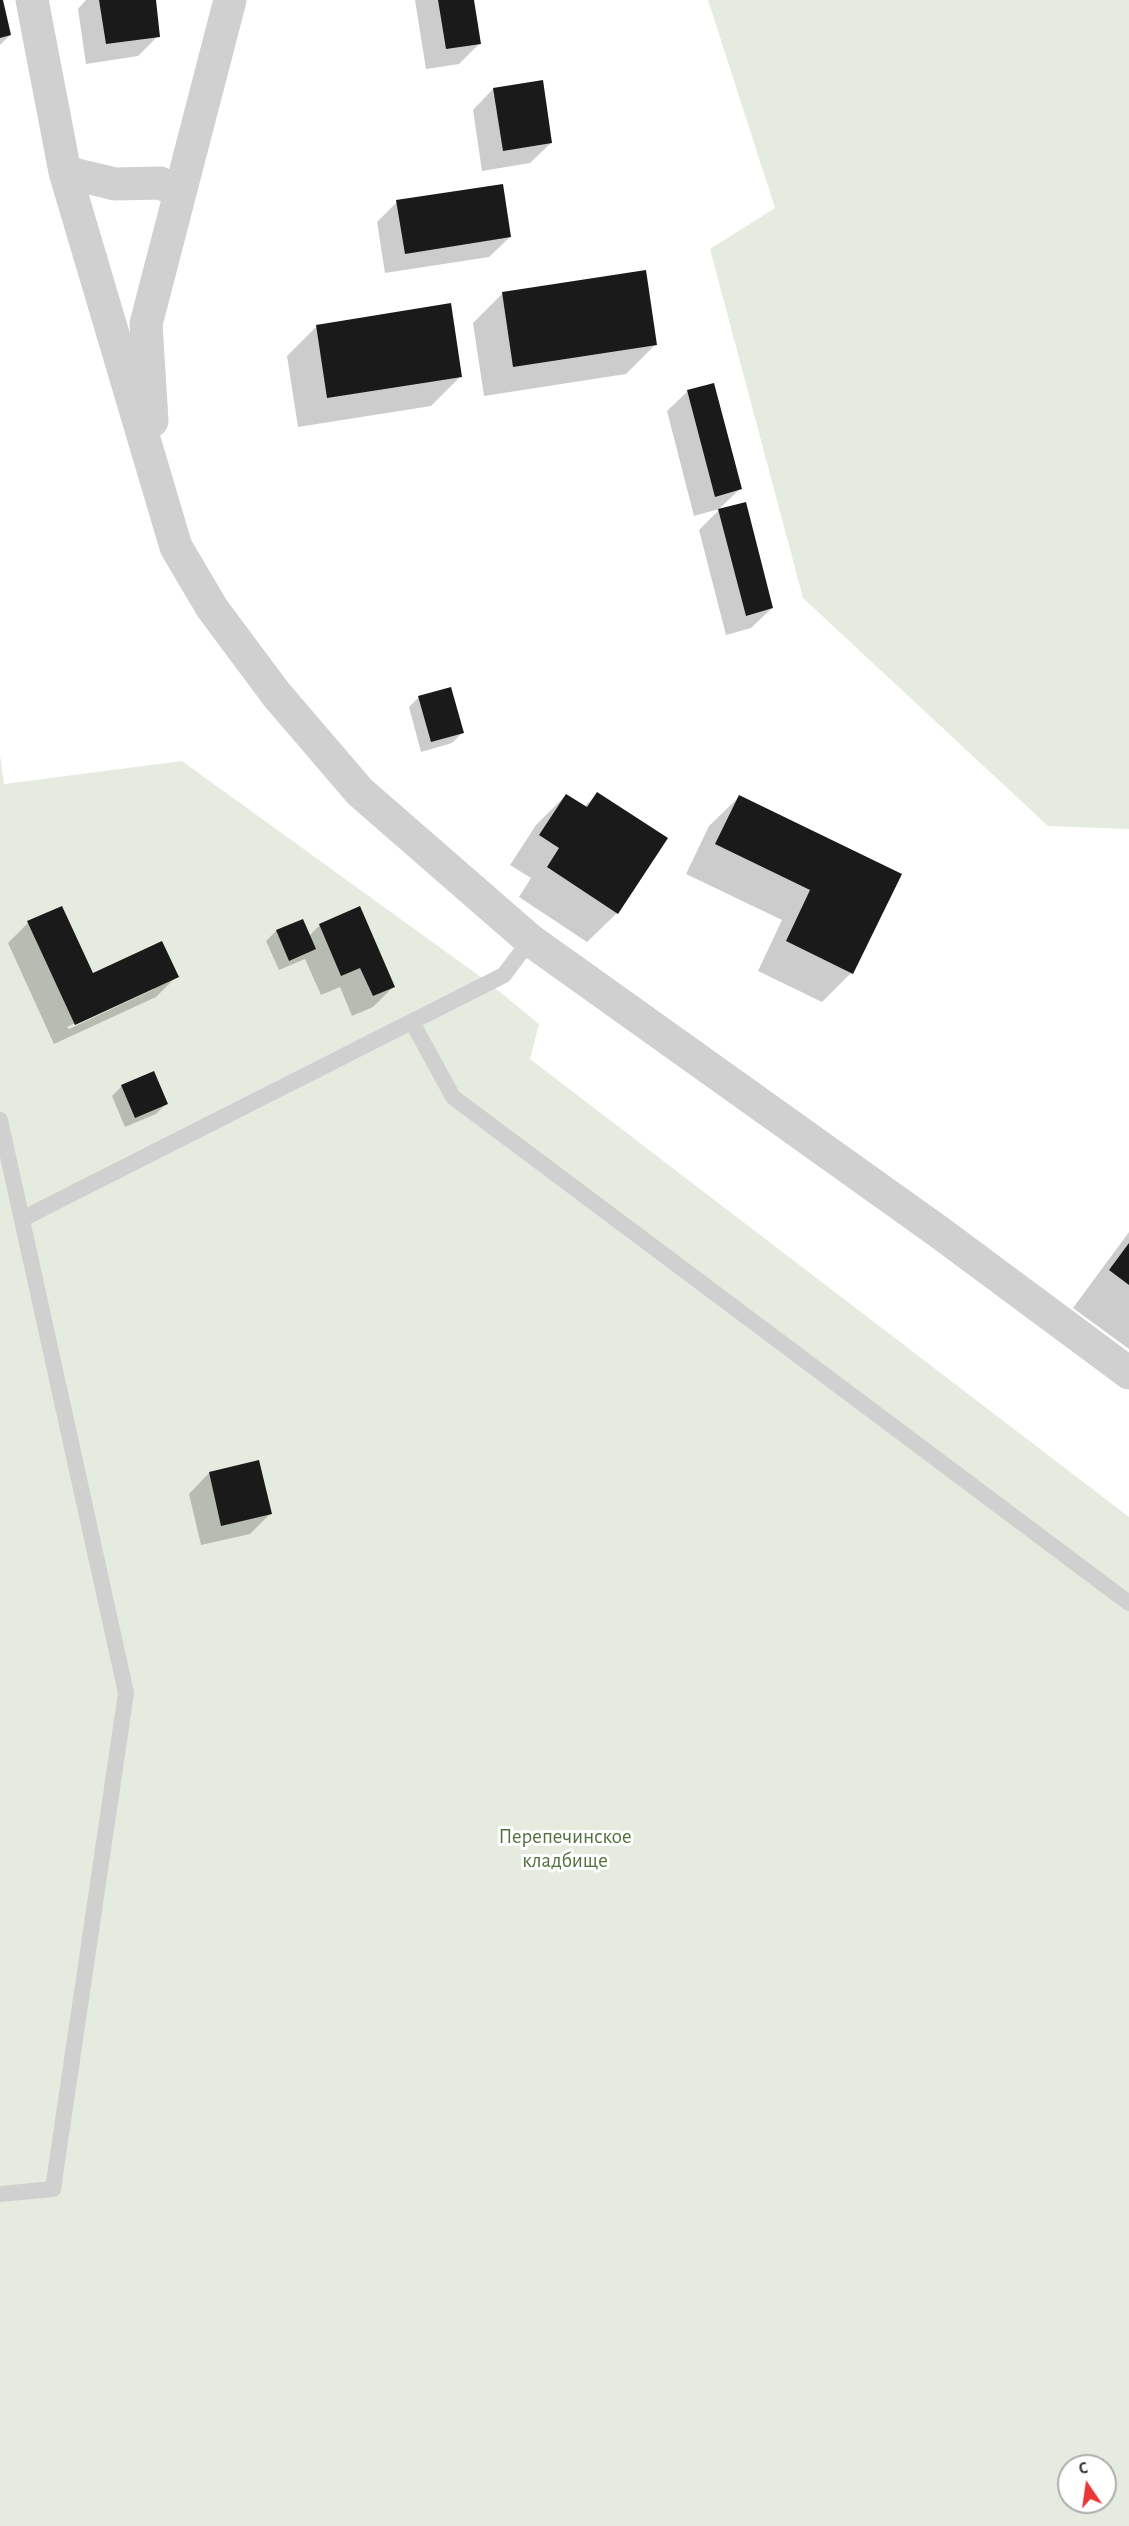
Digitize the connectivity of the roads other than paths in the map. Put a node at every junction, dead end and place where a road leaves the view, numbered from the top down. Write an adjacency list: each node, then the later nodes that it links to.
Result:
1 (32, 0): 3 (street)
2 (230, 0): 4 (street)
3 (65, 172): 4 (street); 5 (street)
4 (180, 192): 5 (street)
5 (156, 480): 6 (street)
6 (530, 940): 7 (lane); 10 (street)
7 (412, 1022): 9 (lane); 11 (lane)
8 (0, 1120): 9 (lane)
9 (21, 1219): 12 (lane)
10 (1129, 1373)
11 (1129, 1603)
12 (0, 2194)

